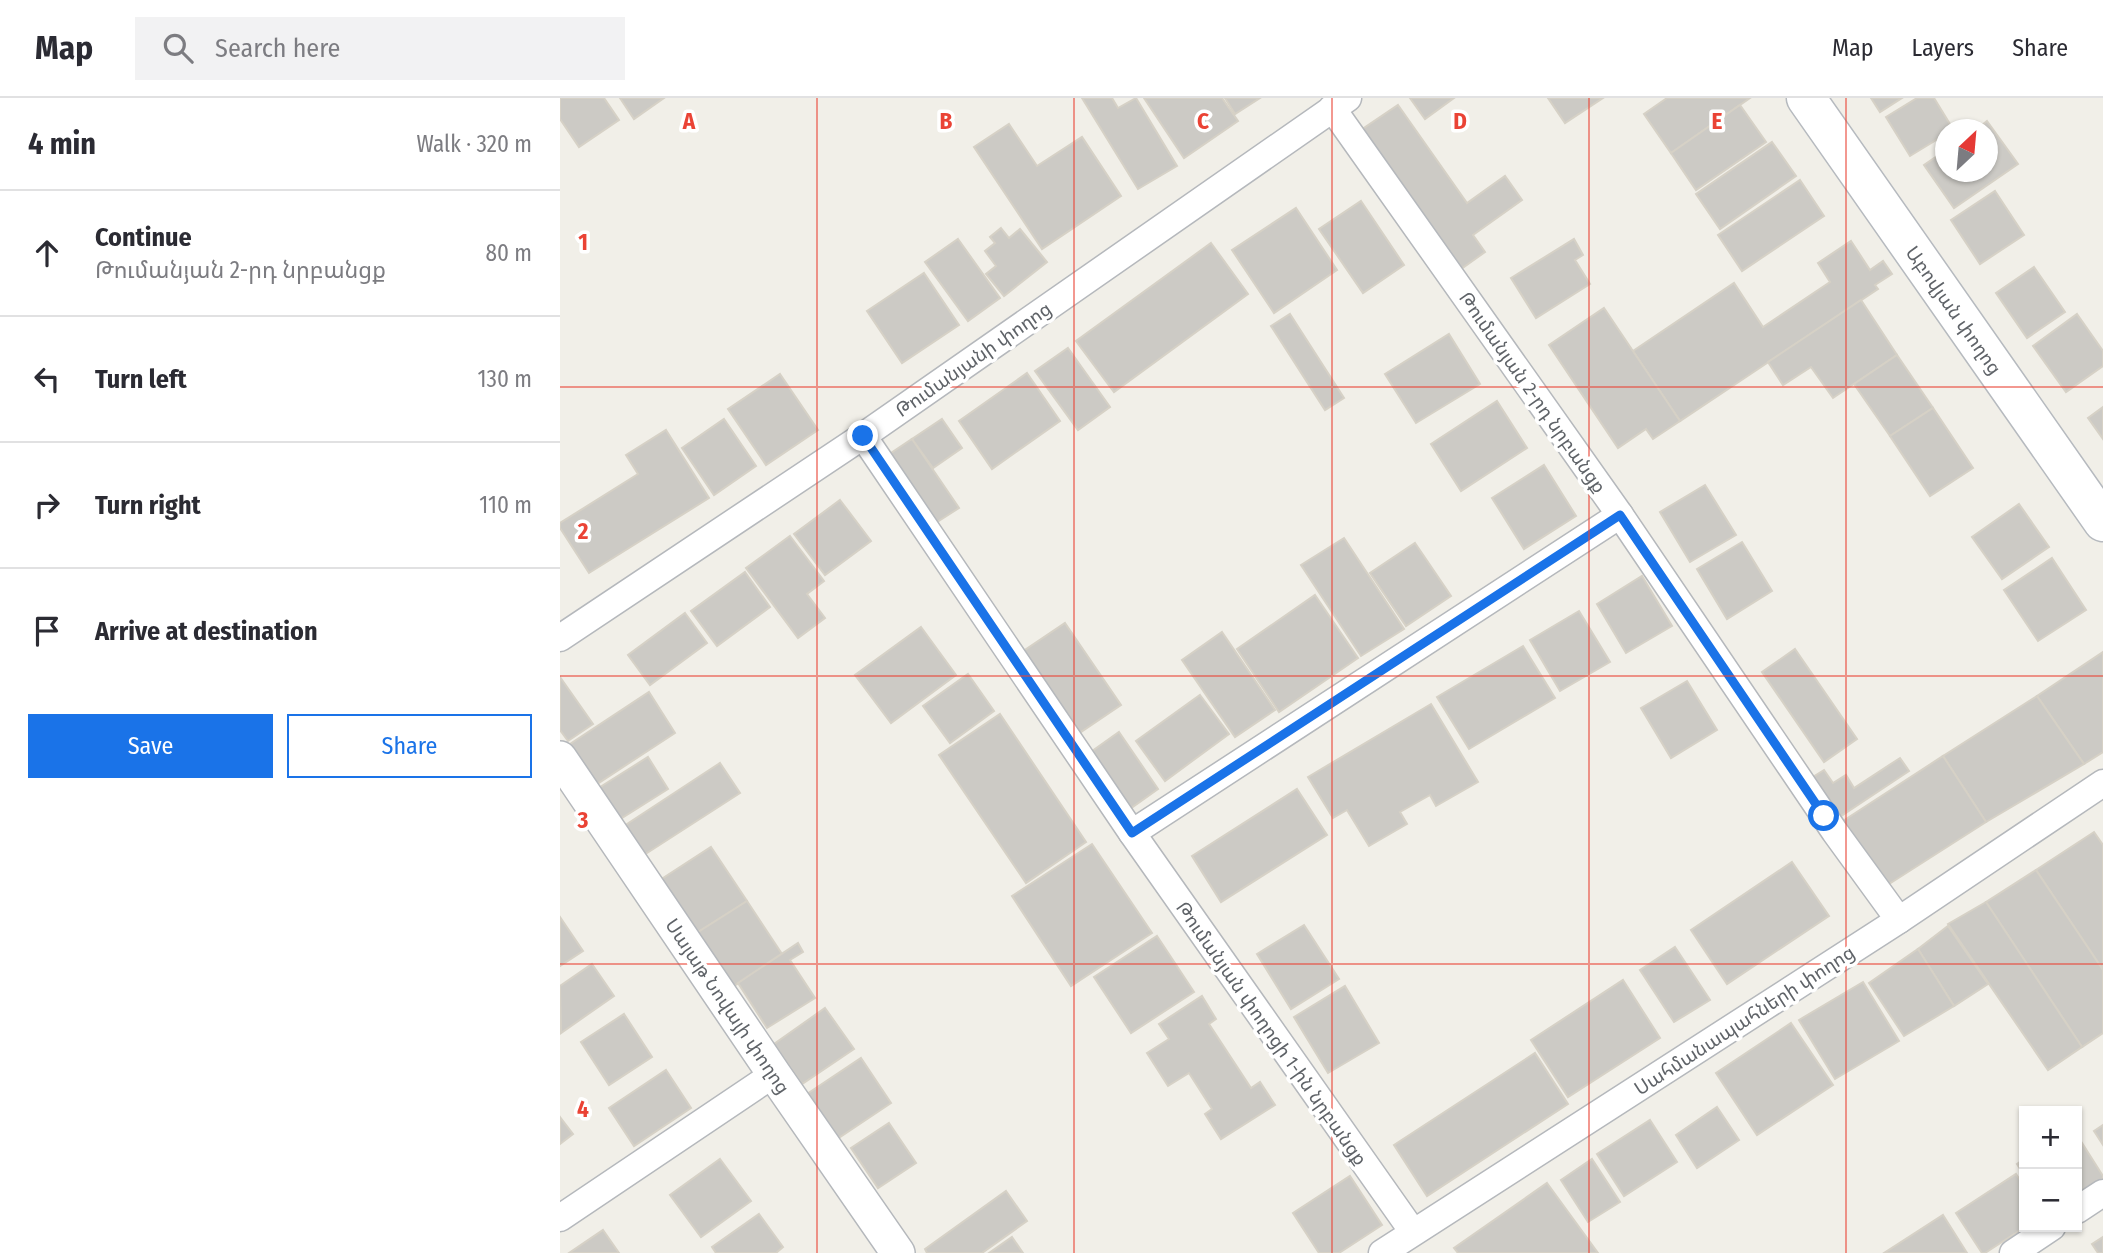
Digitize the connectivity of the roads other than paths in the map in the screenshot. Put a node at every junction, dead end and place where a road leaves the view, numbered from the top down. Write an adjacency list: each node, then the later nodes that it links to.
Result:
1 (1806, 98): 5 (main road, Աբովյան փողոց)
2 (1340, 103): 3 (street, Թումանյանի փողոց); 4 (street, Թումանյան 2-րդ նրբանցք)
3 (863, 436): 6 (street, Թումանյանի փողոց); 9 (street, Թումանյան փողոցի 1-ին նրբանցք)
4 (1620, 515): 9 (street); 10 (street, Թումանյան 2-րդ նրբանցք)
5 (2103, 522)
6 (560, 638)
7 (560, 758): 11 (street, Սայաթ Նովայի փողոց)
8 (2103, 783): 10 (street, Սահմանապահների փողոց)
9 (1132, 833): 15 (street, Թումանյան փողոցի 1-ին նրբանցք)
10 (1899, 920): 15 (street, Սահմանապահների փողոց)
11 (774, 1074): 14 (street); 17 (street, Սայաթ Նովայի փողոց)
12 (2103, 1193): 13 (street)
13 (2082, 1207)
14 (560, 1219)
15 (1413, 1232): 18 (street, Սահմանապահների փողոց)
16 (2044, 1232): 19 (street)
17 (898, 1253)
18 (1382, 1253)
19 (2013, 1253)

